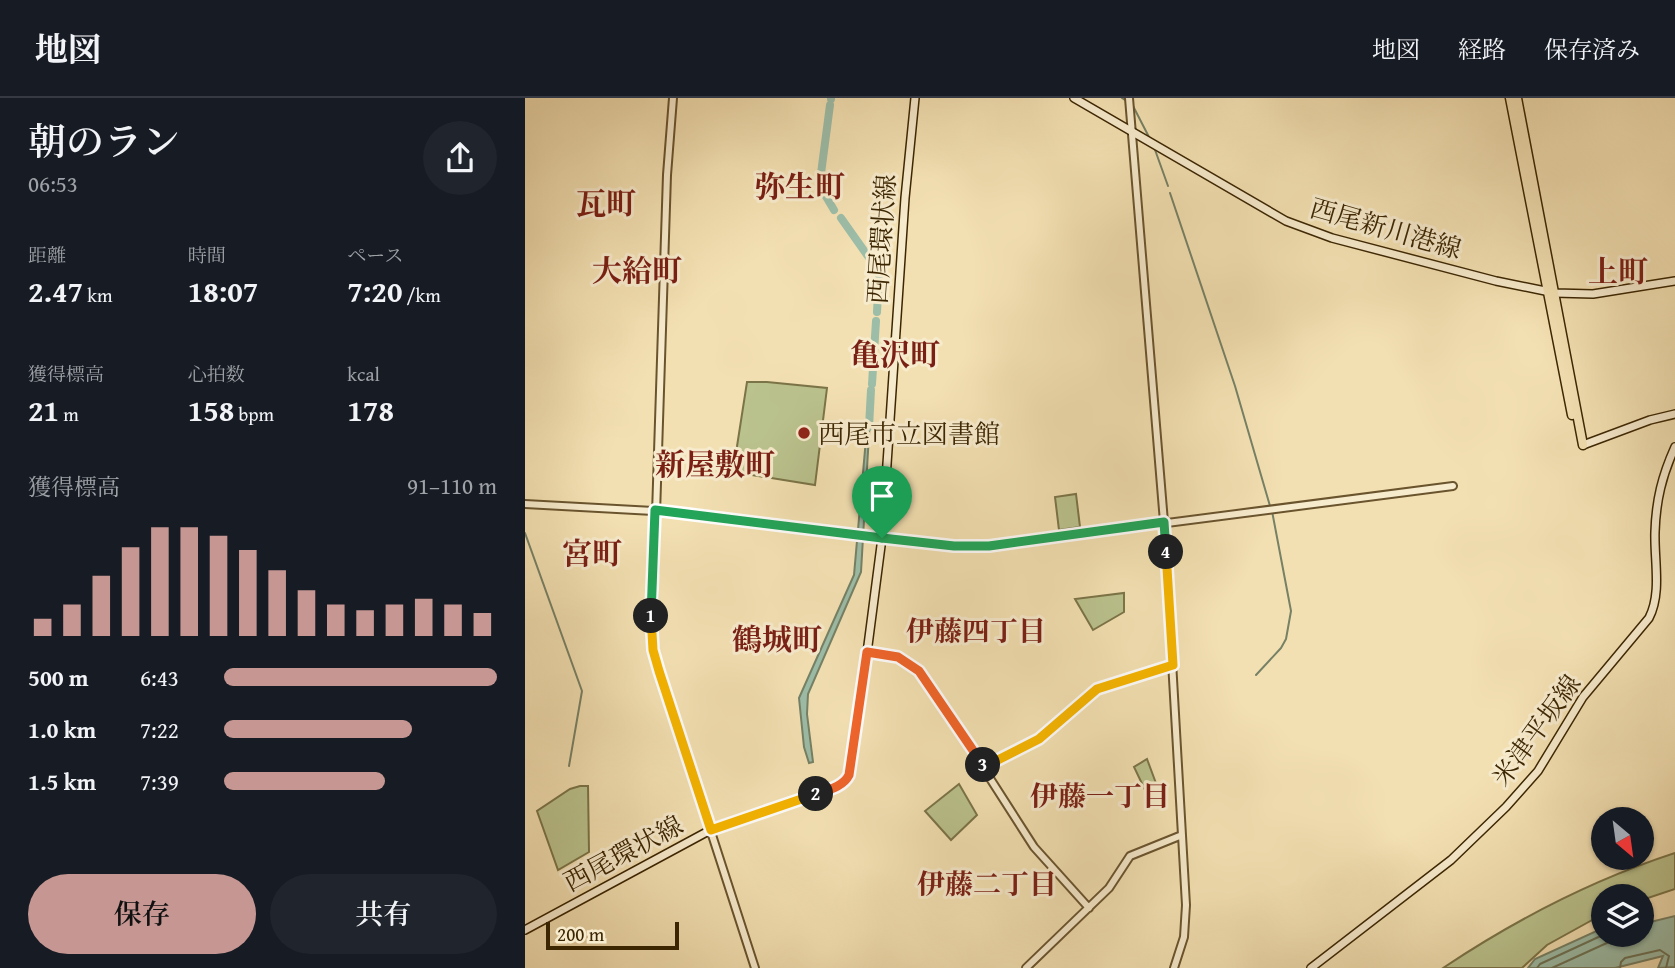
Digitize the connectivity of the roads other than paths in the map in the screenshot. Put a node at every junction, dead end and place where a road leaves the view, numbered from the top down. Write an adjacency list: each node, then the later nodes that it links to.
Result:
1 (673, 98): 15 (street)
2 (915, 98): 17 (main road, 西尾環状線)
3 (1074, 98): 7 (main road, 西尾新川港線)
4 (1510, 98): 9 (main road)
5 (1517, 98): 9 (main road)
6 (1128, 99): 7 (street)
7 (1133, 132): 9 (main road, 西尾新川港線); 16 (street)
8 (1675, 281): 9 (main road, 西尾新川港線)
9 (1552, 293): 11 (main road)
10 (1675, 414): 11 (main road)
11 (1583, 445)
12 (1675, 447): 28 (main road, 米津平坂線)
13 (1453, 486): 16 (street)
14 (525, 504): 15 (street)
15 (655, 510): 17 (street); 21 (street)
16 (1164, 522): 17 (street); 19 (street)
17 (882, 538): 18 (main road, 西尾環状線)
18 (867, 652): 20 (street); 21 (main road, 西尾環状線)
19 (1173, 665): 20 (street); 22 (street)
20 (984, 767): 23 (street)
21 (711, 830): 24 (main road, 西尾環状線); 25 (street)
22 (1182, 835): 23 (street); 27 (street)
23 (1089, 908): 26 (street)
24 (525, 930)
25 (754, 968)
26 (1026, 968)
27 (1174, 968)
28 (1311, 968)

